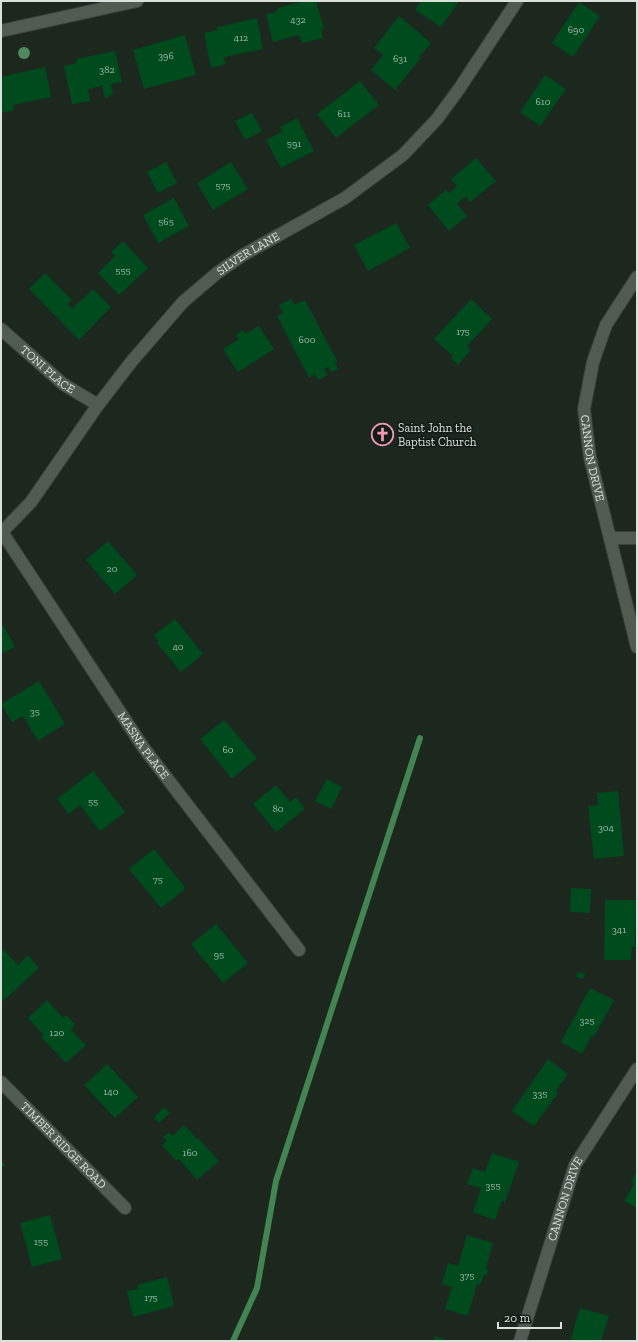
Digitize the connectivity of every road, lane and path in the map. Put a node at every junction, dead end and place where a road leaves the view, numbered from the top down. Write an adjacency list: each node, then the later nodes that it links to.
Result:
1 (137, 1): 3 (street)
2 (517, 1): 6 (street, SILVER LANE)
3 (1, 31)
4 (637, 277): 8 (street, CANNON DRIVE)
5 (1, 328): 6 (street, TONI PLACE)
6 (98, 404): 7 (street, SILVER LANE)
7 (1, 532): 11 (street, MASNA PLACE)
8 (610, 538): 9 (street); 10 (street, CANNON DRIVE)
9 (637, 538)
10 (637, 647)
11 (299, 950)
12 (637, 1069): 15 (street, CANNON DRIVE)
13 (1, 1082): 14 (street, TIMBER RIDGE ROAD)
14 (125, 1208)
15 (520, 1341)

